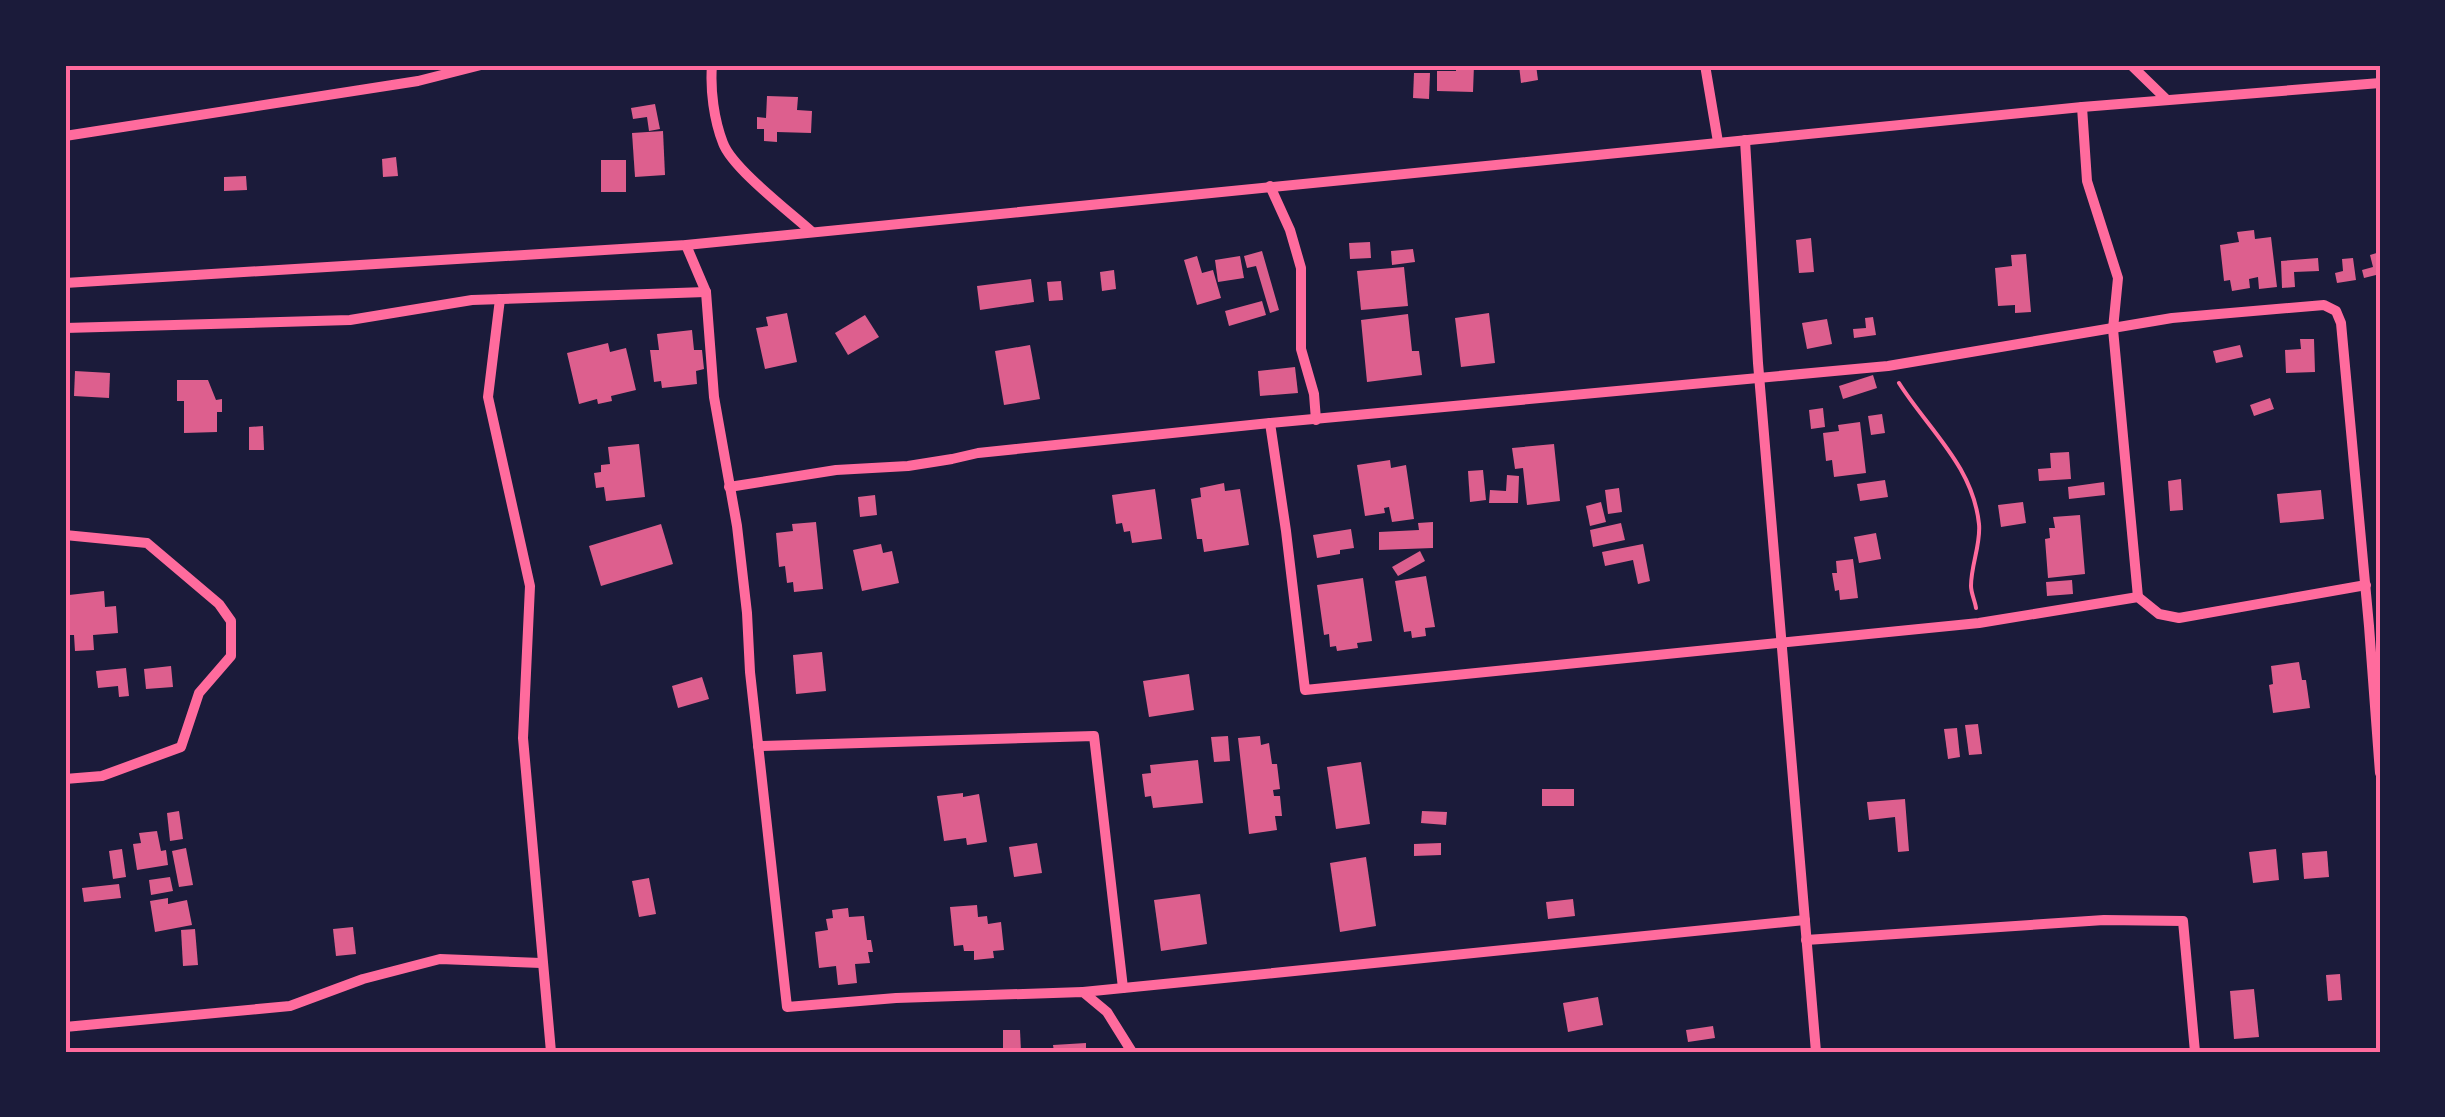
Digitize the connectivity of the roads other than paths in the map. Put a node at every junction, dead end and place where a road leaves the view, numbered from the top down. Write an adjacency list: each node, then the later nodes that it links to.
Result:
1 (481, 65): 8 (street)
2 (712, 65): 12 (street)
3 (1705, 65): 10 (street)
4 (2131, 65): 6 (street)
5 (2380, 83): 6 (street)
6 (2166, 100): 7 (street)
7 (2082, 107): 9 (street); 18 (street)
8 (65, 136)
9 (1744, 140): 10 (street); 19 (street)
10 (1718, 142): 11 (street)
11 (1270, 186): 12 (street); 20 (street)
12 (812, 232): 13 (street)
13 (686, 245): 14 (street); 15 (street)
14 (65, 283)
15 (706, 292): 16 (street); 22 (street)
16 (500, 299): 17 (street); 32 (street)
17 (65, 328)
18 (2113, 328): 19 (street); 24 (street); 25 (street)
19 (1759, 379): 20 (street); 26 (street)
20 (1316, 420): 21 (street)
21 (1270, 423): 22 (street); 26 (street)
22 (729, 487): 27 (street)
23 (65, 536): 29 (street)
24 (2366, 585): 25 (street); 28 (street)
25 (2138, 598): 26 (street)
26 (1781, 641): 30 (street)
27 (758, 746): 33 (street); 34 (street)
28 (2380, 773)
29 (65, 779)
30 (1805, 920): 31 (street); 33 (street)
31 (1806, 940): 38 (street); 39 (street)
32 (542, 963): 35 (street); 36 (street)
33 (1123, 988): 34 (street)
34 (1083, 992): 37 (street)
35 (65, 1027)
36 (551, 1052)
37 (1132, 1052)
38 (1816, 1052)
39 (2194, 1052)

